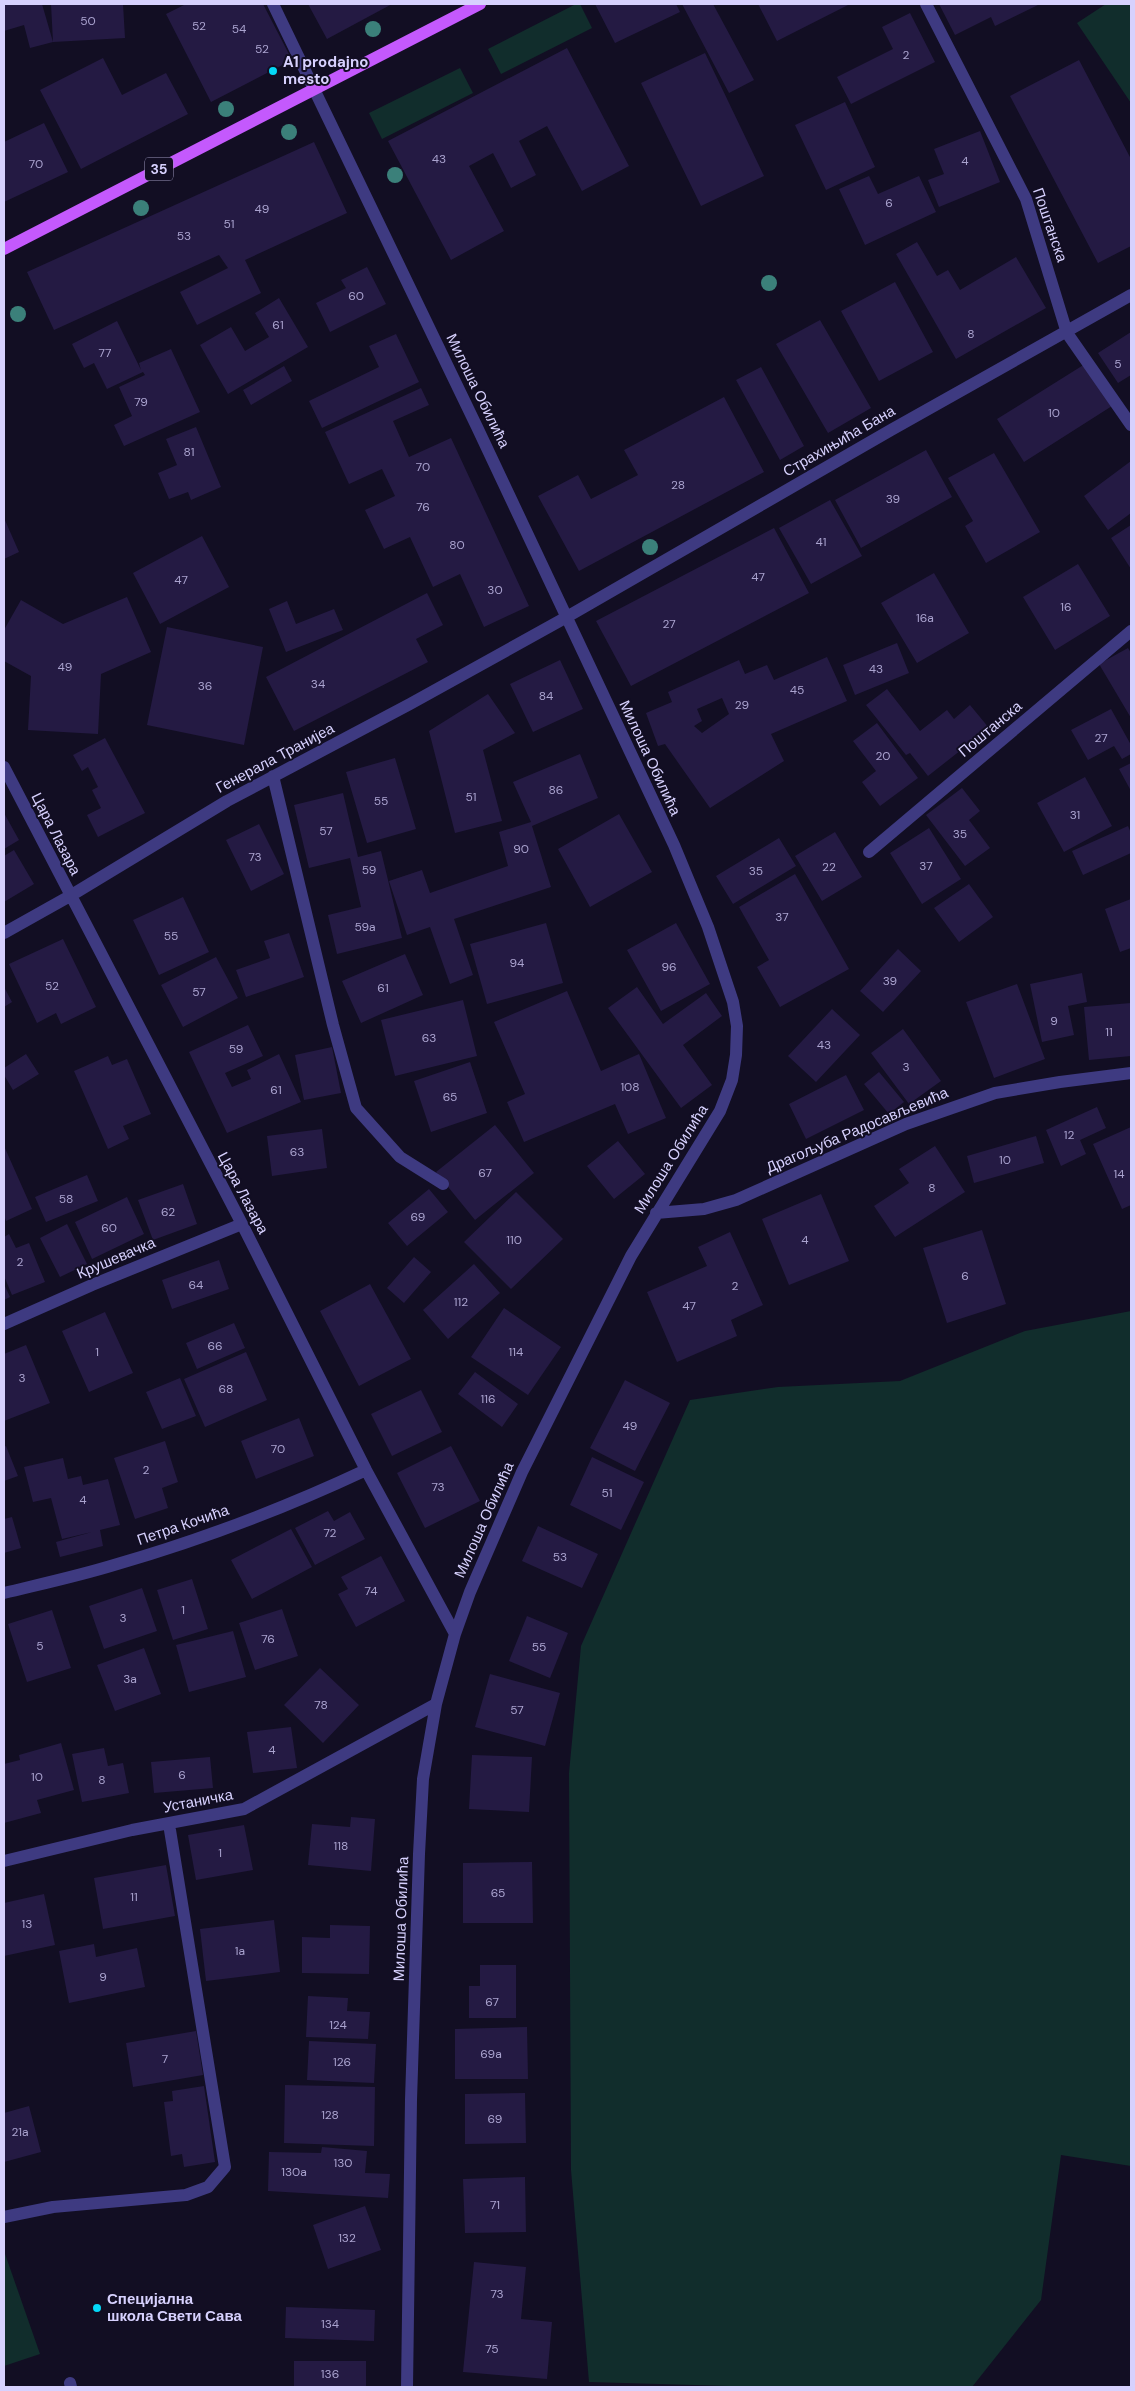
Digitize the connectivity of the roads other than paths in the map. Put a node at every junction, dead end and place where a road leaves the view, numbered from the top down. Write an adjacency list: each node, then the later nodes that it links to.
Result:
1 (273, 4): 4 (street, Милоша Обилића)
2 (480, 4): 4 (main road, 35)
3 (926, 4): 7 (street, Поштанска)
4 (314, 89): 5 (main road, 35); 9 (street, Милоша Обилића)
5 (4, 249)
6 (1131, 295): 7 (street, Страхињића Бана)
7 (1067, 333): 8 (street, Поштанска); 9 (street, Страхињића Бана)
8 (1131, 426)
9 (565, 618): 12 (street, Генерала Транијеа); 18 (street, Милоша Обилића)
10 (1131, 631): 13 (street, Поштанска)
11 (4, 767): 14 (street, Цара Лазара)
12 (273, 776): 14 (street, Генерала Транијеа); 17 (street)
13 (869, 852)
14 (70, 896): 15 (street, Генерала Транијеа); 19 (street, Цара Лазара)
15 (4, 933)
16 (1131, 1074): 18 (street, Драгољуба Радосављевића)
17 (443, 1184)
18 (656, 1214): 23 (street, Милоша Обилића)
19 (242, 1224): 20 (street, Крушевачка); 21 (street, Цара Лазара)
20 (4, 1324)
21 (366, 1470): 22 (street, Петра Кочића); 23 (street, Цара Лазара)
22 (4, 1593)
23 (455, 1634): 24 (street, Милоша Обилића)
24 (436, 1704): 25 (street, Устаничка); 28 (street, Милоша Обилића)
25 (169, 1824): 26 (street, Устаничка); 27 (street)
26 (4, 1861)
27 (4, 2217)
28 (407, 2387)

